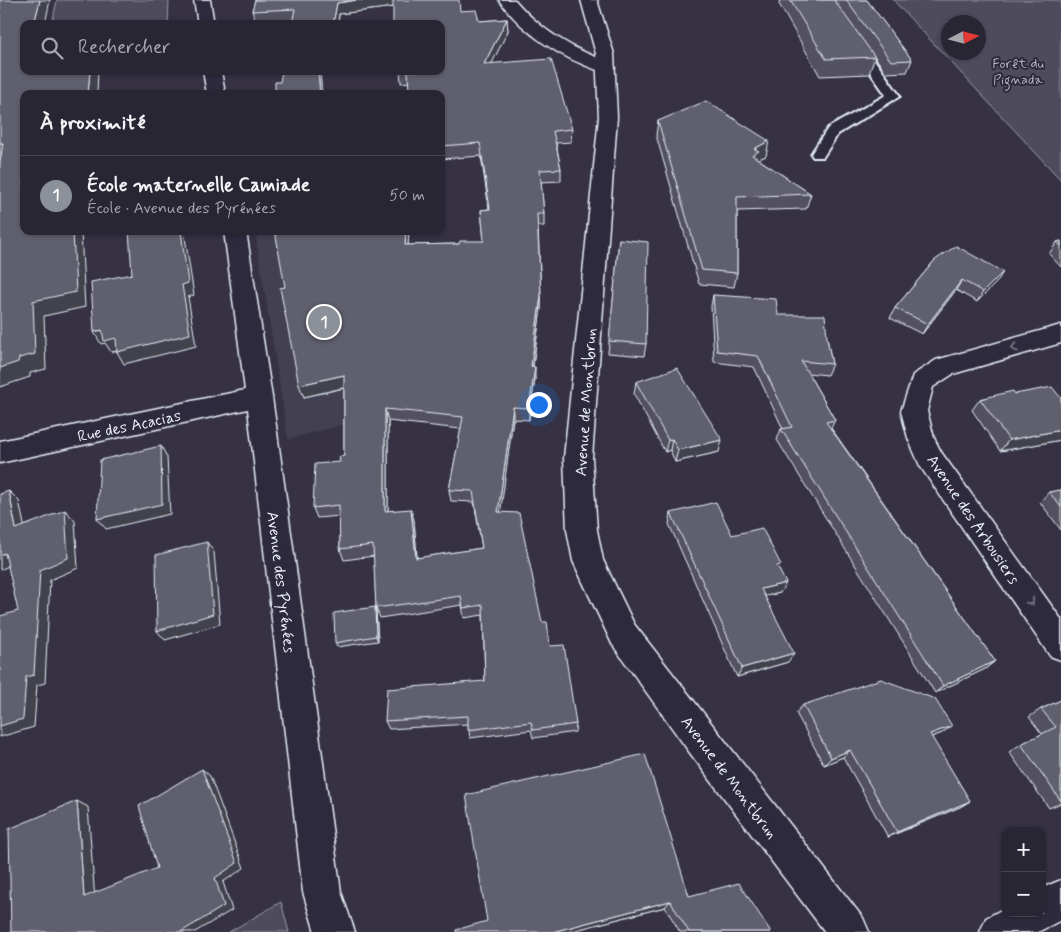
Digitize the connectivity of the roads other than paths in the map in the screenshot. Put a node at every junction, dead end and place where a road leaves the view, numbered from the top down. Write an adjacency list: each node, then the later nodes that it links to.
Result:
1 (202, 0): 5 (street)
2 (507, 0): 6 (street)
3 (589, 0): 6 (street, Avenue de Montbrun)
4 (826, 0): 9 (lane)
5 (205, 20)
6 (606, 67): 19 (street, Avenue de Montbrun)
7 (213, 75): 8 (street)
8 (215, 90)
9 (818, 154)
10 (236, 235): 12 (street, Avenue des Pyrénées)
11 (1061, 334): 14 (street, Avenue des Arbousiers, one-way to 14)
12 (259, 397): 13 (street, Rue des Acacias); 18 (street, Avenue des Pyrénées)
13 (0, 452)
14 (1061, 645)
15 (1061, 899): 16 (street)
16 (1046, 907)
17 (1027, 917): 20 (street)
18 (335, 932)
19 (849, 932)
20 (1000, 932)

